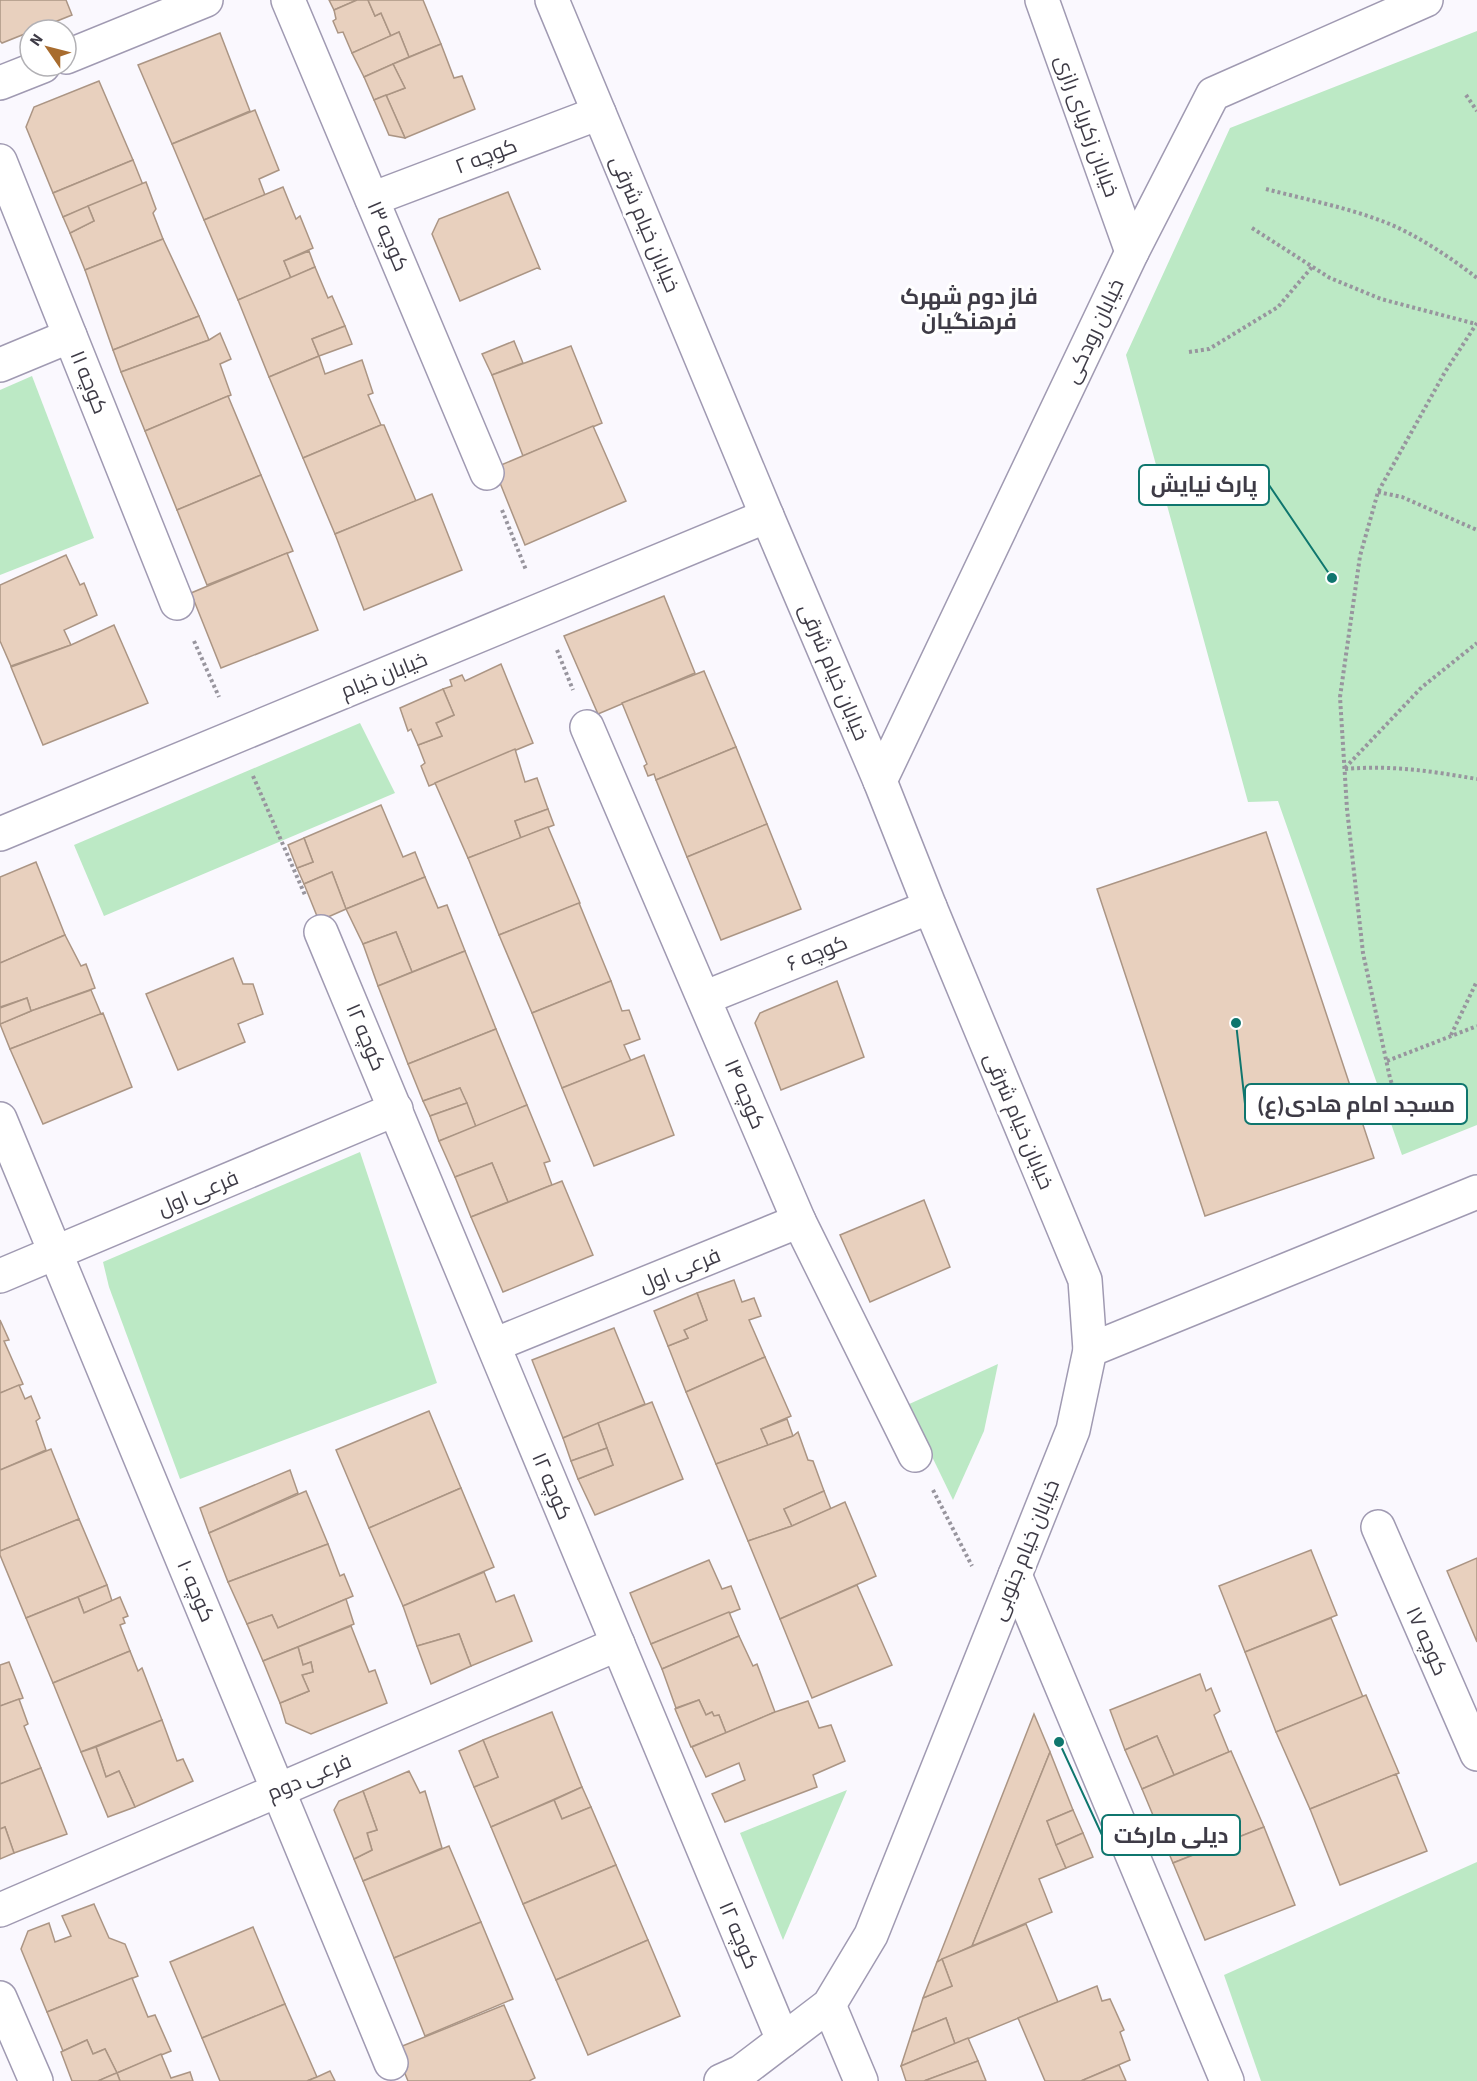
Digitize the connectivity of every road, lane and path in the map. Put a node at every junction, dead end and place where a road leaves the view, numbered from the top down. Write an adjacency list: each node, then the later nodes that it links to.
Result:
1 (206, 0): 6 (street)
2 (288, 0): 14 (street, کوچه ۱۳)
3 (552, 0): 11 (street, خیابان خیام شرقی)
4 (1042, 0): 16 (street, خیابان زکریای رازی)
5 (1426, 0): 16 (street, خیابان رودکی)
6 (78, 52)
7 (18, 76): 8 (street)
8 (0, 83)
9 (1466, 94): 10 (path)
10 (1477, 111)
11 (599, 113): 14 (street, کوچه ۲); 25 (street, خیابان خیام شرقی)
12 (0, 161): 20 (street, کوچه ۱۱)
13 (1266, 189): 18 (path)
14 (372, 199): 23 (street, کوچه ۱۳)
15 (1252, 228): 17 (path)
16 (1131, 252): 32 (street, خیابان رودکی)
17 (1312, 267): 19 (path); 21 (path)
18 (1477, 278)
19 (1476, 323): 24 (path)
20 (70, 336): 22 (street); 27 (street, کوچه ۱۱)
21 (1189, 352)
22 (0, 365)
23 (487, 473)
24 (1378, 492): 26 (path); 30 (path)
25 (767, 516): 32 (street, خیابان خیام شرقی); 33 (street, خیابان خیام)
26 (1477, 530)
27 (177, 603)
28 (1477, 643): 30 (path)
29 (587, 727): 37 (street, کوچه ۱۴)
30 (1345, 768): 31 (path); 40 (path)
31 (1477, 779)
32 (880, 781): 34 (street, خیابان خیام شرقی)
33 (0, 834)
34 (930, 907): 37 (street, کوچه ۶); 49 (street, خیابان خیام شرقی)
35 (321, 932): 42 (street, کوچه ۱۲)
36 (1477, 981): 39 (path)
37 (704, 998): 45 (street, کوچه ۱۴)
38 (1477, 1026): 39 (path)
39 (1450, 1036): 40 (path)
40 (1387, 1061): 41 (path)
41 (1397, 1100)
42 (396, 1109): 46 (street, فرعی اول); 48 (street, کوچه ۱۲)
43 (0, 1119): 46 (street, کوچه ۱۰)
44 (1477, 1192): 49 (street)
45 (799, 1221): 48 (street, فرعی اول); 50 (street, کوچه ۱۴)
46 (55, 1253): 47 (street, فرعی اول); 56 (street, کوچه ۱۰)
47 (0, 1276)
48 (494, 1345): 54 (street, کوچه ۱۲)
49 (1090, 1350): 52 (street, خیابان خیام جنوبی)
50 (915, 1455): 53 (path)
51 (1378, 1527): 55 (street, کوچه ۱۷)
52 (1015, 1575): 53 (street, خیابان خیام جنوبی); 65 (street)
53 (998, 1617): 59 (street, خیابان خیام جنوبی)
54 (618, 1644): 56 (street, فرعی دوم); 60 (street, کوچه ۱۲)
55 (1477, 1754)
56 (278, 1790): 57 (street, فرعی دوم); 61 (street, کوچه ۱۰)
57 (0, 1910)
58 (0, 1998): 62 (street)
59 (829, 2005): 60 (street, خیابان خیام جنوبی); 64 (street)
60 (783, 2040): 63 (street, خیابان خیام جنوبی)
61 (391, 2063)
62 (36, 2081)
63 (721, 2081)
64 (861, 2081)
65 (1227, 2081)

